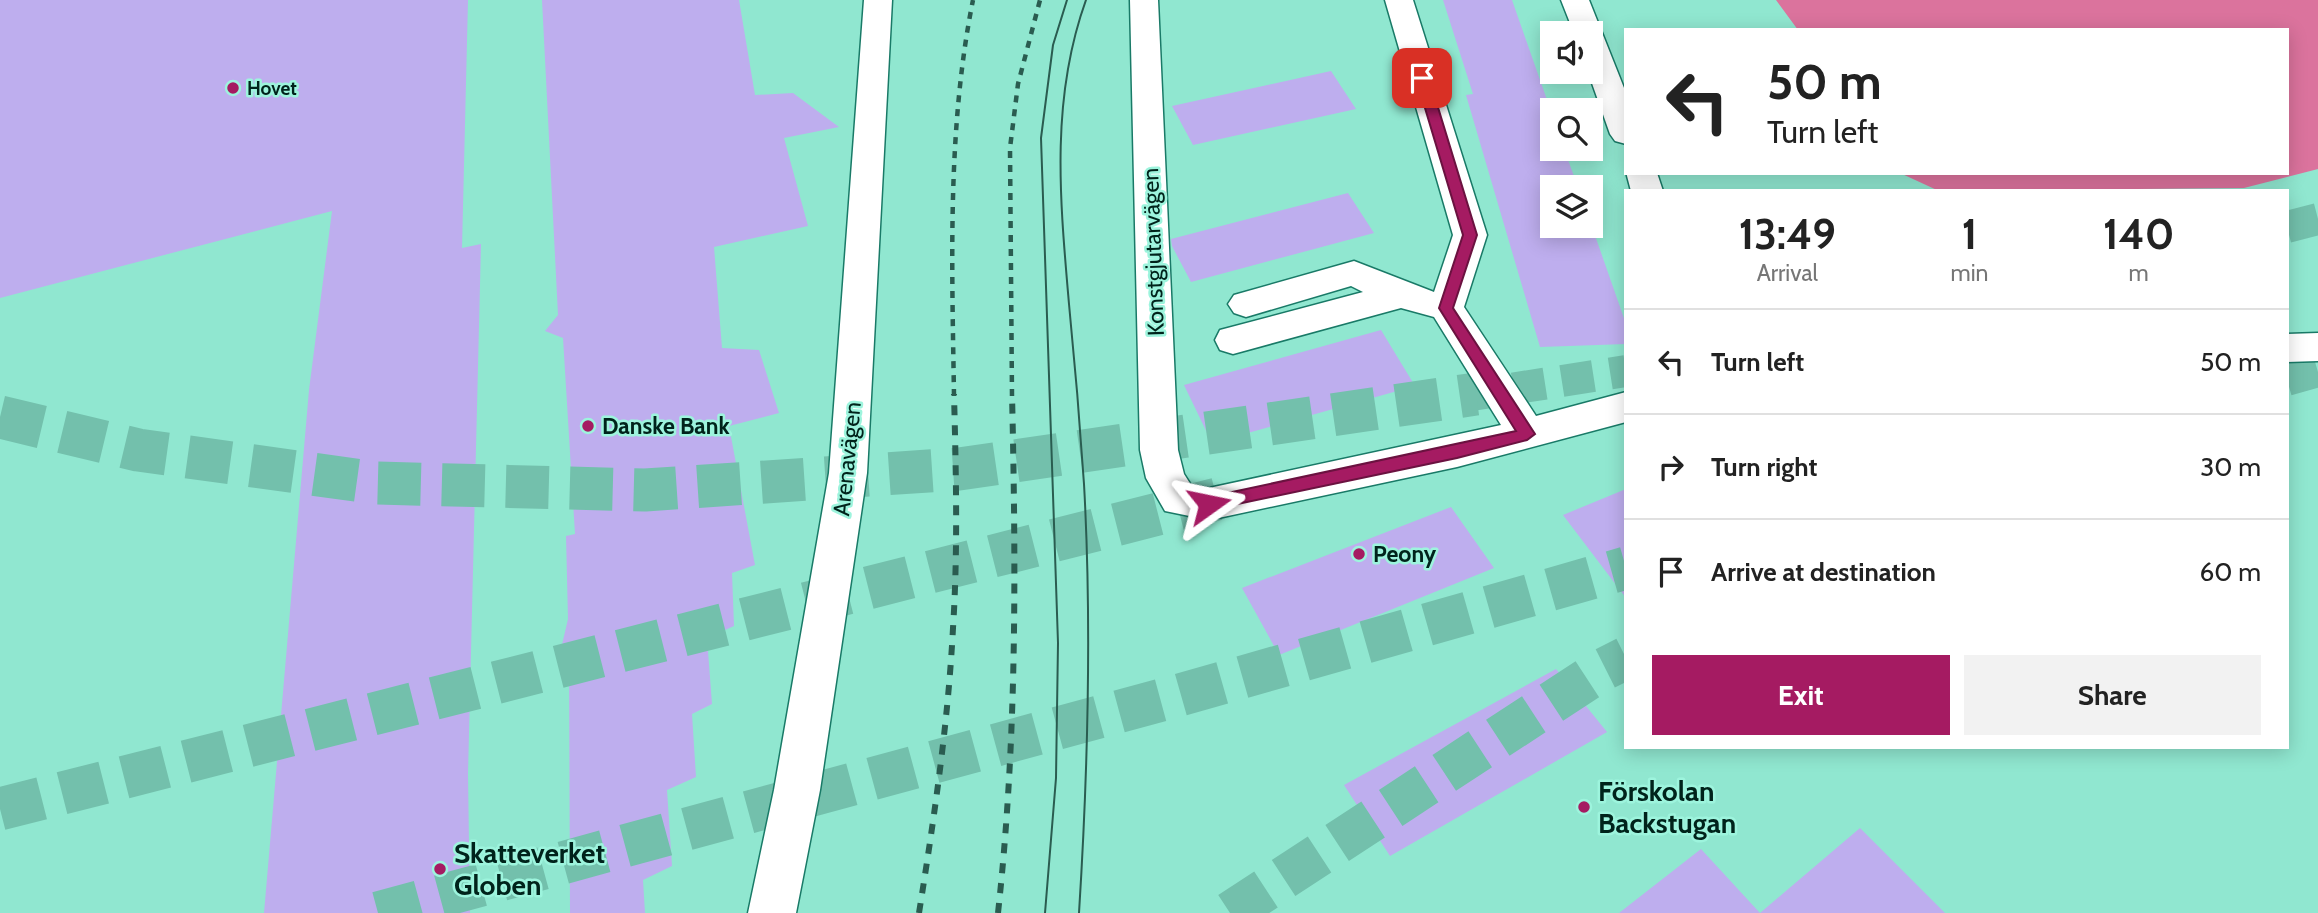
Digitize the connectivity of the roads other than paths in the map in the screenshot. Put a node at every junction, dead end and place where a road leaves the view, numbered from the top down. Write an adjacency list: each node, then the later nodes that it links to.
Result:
1 (878, 0): 16 (street, Arenavägen)
2 (1144, 0): 15 (street, Konstgjutarvägen)
3 (1399, 0): 10 (street)
4 (1575, 0): 5 (street)
5 (1583, 21)
6 (1603, 73): 7 (street)
7 (1624, 129)
8 (1401, 295): 9 (street); 10 (street); 11 (street)
9 (1246, 304)
10 (1446, 308): 15 (street)
11 (1233, 340)
12 (2289, 348): 13 (street)
13 (2318, 348)
14 (1624, 408): 15 (street)
15 (1527, 434)
16 (772, 913)

